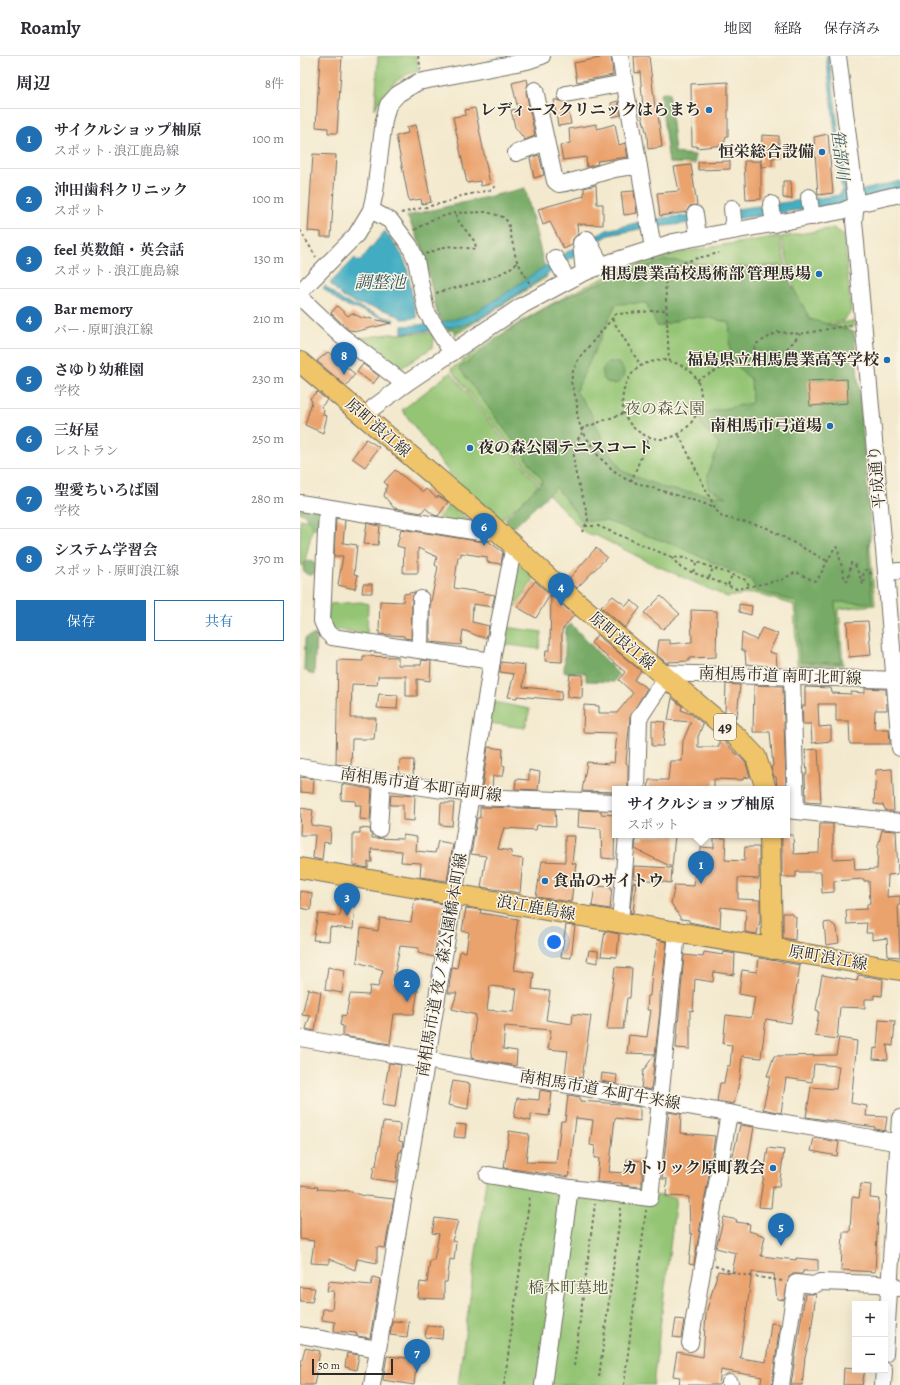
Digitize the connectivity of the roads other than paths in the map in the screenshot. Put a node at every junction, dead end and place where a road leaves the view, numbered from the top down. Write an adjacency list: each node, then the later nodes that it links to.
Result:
1 (542, 56): 12 (street)
2 (620, 56): 4 (street)
3 (838, 56): 11 (street, 平成通り)
4 (624, 83): 6 (street); 9 (street)
5 (534, 90): 7 (street)
6 (566, 94)
7 (546, 142): 8 (street); 9 (street)
8 (516, 153)
9 (639, 167): 13 (street)
10 (900, 194): 11 (street)
11 (855, 204): 13 (street); 26 (street, 平成通り)
12 (371, 210): 16 (street); 18 (street)
13 (653, 248): 14 (street)
14 (602, 266): 15 (street); 15 (street)
15 (584, 273): 18 (street)
16 (300, 292)
17 (300, 297): 20 (street)
18 (452, 353): 20 (street)
19 (300, 362): 21 (main road, 原町浪江線 / 49)
20 (405, 384): 21 (street)
21 (364, 417): 24 (main road, 原町浪江線 / 49)
22 (300, 503): 23 (street)
23 (327, 509): 24 (street); 28 (street)
24 (499, 532): 25 (main road, 原町浪江線 / 49)
25 (514, 545): 29 (street, 南相馬市道 夜ノ森公園橋本町線); 30 (main road, 原町浪江線 / 49)
26 (887, 574): 32 (street, 平成通り)
27 (422, 599): 28 (street)
28 (420, 650): 29 (street)
29 (492, 661): 38 (street, 南相馬市道 夜ノ森公園橋本町線)
30 (663, 675): 31 (street, 南相馬市道 南町北町線); 36 (street); 37 (main road, 原町浪江線 / 49)
31 (792, 676): 32 (street, 南相馬市道 南町北町線); 40 (street)
32 (898, 679): 33 (street, 平成通り)
33 (900, 748)
34 (300, 767): 35 (street, 南相馬市道 本町南町線)
35 (382, 781): 38 (street, 南相馬市道 本町南町線); 42 (street)
36 (637, 786)
37 (765, 786)
38 (471, 796): 39 (street, 南相馬市道 本町南町線); 46 (street, 南相馬市道 夜ノ森公園橋本町線)
39 (612, 802)
40 (791, 810): 41 (street)
41 (900, 822)
42 (379, 829)
43 (627, 838): 47 (street)
44 (770, 838): 49 (main road, 原町浪江線)
45 (300, 868): 46 (main road, 浪江鹿島線)
46 (454, 894): 47 (main road, 浪江鹿島線); 52 (street, 南相馬市道 夜ノ森公園橋本町線)
47 (620, 923): 48 (main road, 浪江鹿島線)
48 (677, 933): 49 (main road, 浪江鹿島線); 53 (street)
49 (772, 949): 50 (main road, 原町浪江線)
50 (900, 970)
51 (300, 1038): 52 (street, 南相馬市道 本町牛来線)
52 (427, 1060): 53 (street, 南相馬市道 本町牛来線); 63 (street, 南相馬市道 夜ノ森公園橋本町線)
53 (660, 1102): 54 (street, 南相馬市道 本町牛来線); 58 (street)
54 (729, 1113): 56 (street, 南相馬市道 本町牛来線); 62 (street)
55 (900, 1118): 56 (street)
56 (895, 1142): 59 (street)
57 (488, 1175): 58 (street)
58 (570, 1188): 66 (street)
59 (895, 1287): 61 (street); 67 (street)
60 (300, 1335): 63 (street)
61 (888, 1337)
62 (690, 1343)
63 (378, 1349): 65 (street, 南相馬市道 夜ノ森公園橋本町線)
64 (884, 1373): 68 (street)
65 (372, 1385)
66 (543, 1385)
67 (781, 1385)
68 (883, 1385)

